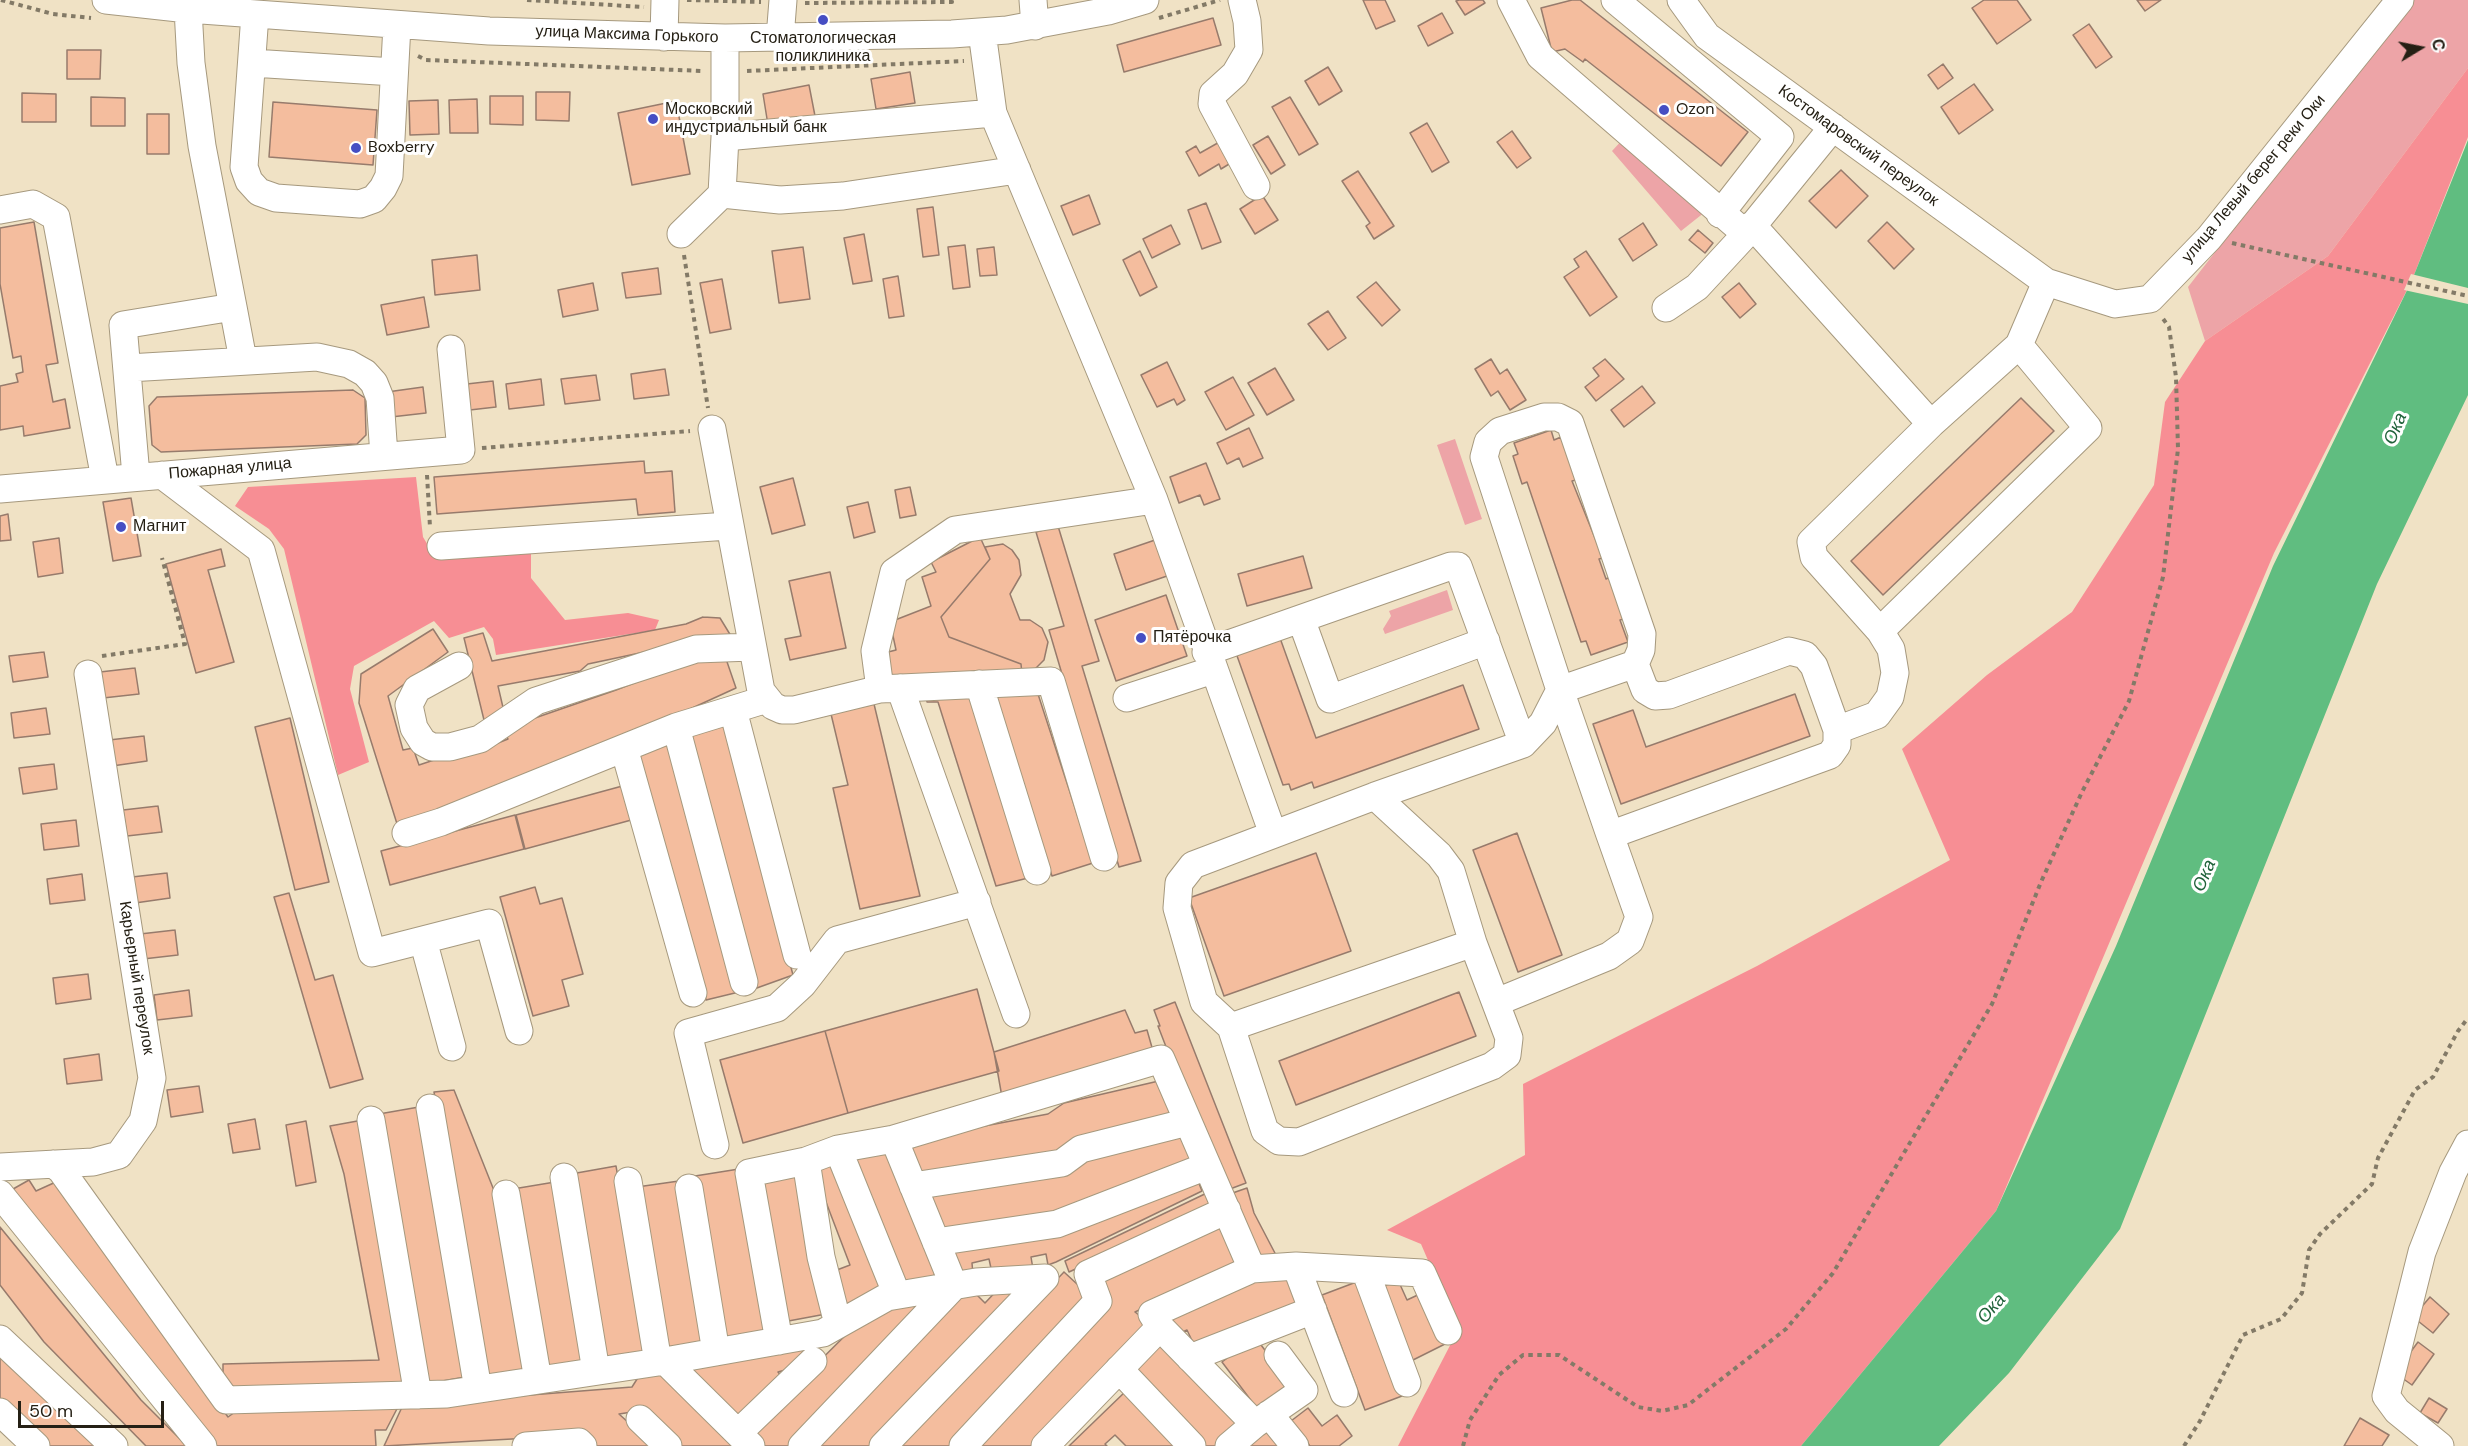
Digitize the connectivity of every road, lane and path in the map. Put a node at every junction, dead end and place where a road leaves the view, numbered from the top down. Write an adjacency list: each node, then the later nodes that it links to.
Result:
1 (106, 0): 14 (street, улица Максима Горького)
2 (527, 0): 13 (path)
3 (687, 0): 11 (path)
4 (951, 0): 12 (path)
5 (1145, 0): 16 (street, улица Максима Горького)
6 (1242, 0): 28 (street)
7 (1511, 0): 31 (street)
8 (1614, 0): 31 (street)
9 (1681, 0): 25 (street, Костомаровский переулок)
10 (2400, 0): 34 (street, улица Левый берег реки Оки)
11 (783, 1): 12 (path); 21 (street)
12 (892, 1)
13 (658, 4): 19 (street)
14 (188, 9): 15 (street, улица Максима Горького); 38 (street)
15 (247, 9): 17 (street, улица Максима Горького); 22 (street)
16 (1034, 13): 18 (street, улица Максима Горького)
17 (397, 25): 19 (street, улица Максима Горького); 23 (street)
18 (982, 32): 21 (street, улица Максима Горького); 24 (street)
19 (664, 37): 20 (street, улица Максима Горького)
20 (725, 38): 21 (street, улица Максима Горького); 26 (street)
21 (780, 38)
22 (252, 63): 23 (street); 23 (street)
23 (394, 72)
24 (993, 114): 26 (street); 27 (street)
25 (1833, 127): 32 (street); 35 (street, Костомаровский переулок)
26 (725, 137): 29 (street)
27 (1017, 170): 29 (street); 52 (street)
28 (1256, 186)
29 (722, 194): 33 (street)
30 (0, 210): 50 (street)
31 (1719, 214): 32 (street)
32 (1749, 230): 39 (street); 44 (street)
33 (681, 234): 45 (path)
34 (2209, 238): 36 (path); 37 (street, улица Левый берег реки Оки)
35 (2046, 282): 37 (street); 40 (street)
36 (2468, 296)
37 (2150, 299): 151 (path)
38 (233, 307): 42 (street); 43 (street)
39 (1666, 308)
40 (2019, 345): 44 (street); 57 (street)
41 (451, 349): 46 (street)
42 (243, 360): 43 (street); 48 (street)
43 (128, 368): 49 (street)
44 (1931, 424): 57 (street)
45 (712, 429): 46 (path); 53 (street)
46 (461, 450): 47 (street, Пожарная улица)
47 (426, 453): 48 (street, Пожарная улица); 54 (path)
48 (384, 456): 49 (street, Пожарная улица)
49 (149, 475): 50 (street, Пожарная улица); 81 (street)
50 (105, 479): 51 (street, Пожарная улица)
51 (0, 489)
52 (1154, 500): 60 (street); 65 (street)
53 (728, 526): 54 (street); 59 (street)
54 (441, 546)
55 (162, 558): 63 (path)
56 (1301, 619): 58 (street); 58 (street); 60 (street)
57 (1880, 630): 71 (street)
58 (1486, 642): 72 (street)
59 (752, 647): 62 (street); 68 (street)
60 (1210, 661): 67 (street); 76 (street)
61 (1635, 664): 66 (street); 66 (street); 71 (street)
62 (459, 666)
63 (88, 674): 100 (street, Карьерный переулок)
64 (979, 684): 65 (street); 78 (street); 79 (street)
65 (890, 689): 68 (street); 80 (street)
66 (1560, 690): 72 (street); 77 (street)
67 (1127, 698)
68 (766, 699): 69 (street)
69 (733, 710): 70 (street); 83 (street)
70 (676, 727): 73 (street); 84 (street)
71 (1837, 730): 77 (street)
72 (1523, 744): 74 (street)
73 (624, 748): 75 (street); 85 (street)
74 (1375, 796): 76 (street); 82 (street)
75 (406, 833)
76 (1273, 834): 89 (street)
77 (1610, 835): 86 (street)
78 (1104, 857)
79 (1037, 871)
80 (977, 902): 87 (street); 97 (street)
81 (423, 940): 90 (street); 91 (street)
82 (1473, 943): 86 (street); 89 (street)
83 (797, 955)
84 (744, 982)
85 (693, 993)
86 (1497, 1002): 89 (street)
87 (1016, 1014)
88 (2468, 1018): 152 (path)
89 (1231, 1027)
90 (519, 1030)
91 (452, 1047)
92 (430, 1108): 131 (street)
93 (371, 1120): 133 (street)
94 (1188, 1122): 95 (street); 101 (street); 105 (street)
95 (894, 1139): 98 (street); 105 (street)
96 (2468, 1144): 153 (street)
97 (715, 1145)
98 (838, 1149): 99 (street); 115 (street)
99 (806, 1161): 117 (street); 121 (street)
100 (53, 1164): 102 (street, Карьерный переулок); 133 (street)
101 (1207, 1166): 109 (street); 110 (street)
102 (0, 1167)
103 (564, 1177): 128 (street)
104 (628, 1180): 126 (street)
105 (914, 1186): 110 (street)
106 (689, 1188): 122 (street)
107 (0, 1194): 140 (street)
108 (506, 1194): 129 (street)
109 (1227, 1210): 112 (street); 146 (street)
110 (936, 1242): 114 (street)
111 (1296, 1266): 112 (street); 113 (street); 116 (street)
112 (1252, 1269): 118 (street)
113 (1365, 1270): 119 (street); 130 (street)
114 (954, 1286): 115 (street); 144 (street); 145 (street)
115 (897, 1296): 117 (street)
116 (1313, 1310): 124 (street); 132 (street)
117 (838, 1324): 121 (street)
118 (1160, 1327): 124 (street); 127 (street)
119 (1448, 1331)
120 (0, 1339): 139 (street)
121 (779, 1341): 122 (street)
122 (716, 1352): 126 (street)
123 (1278, 1355): 136 (street)
124 (1190, 1358): 136 (street)
125 (813, 1361): 137 (street)
126 (662, 1362): 128 (street); 137 (street)
127 (1119, 1369): 147 (street); 148 (street)
128 (596, 1371): 129 (street)
129 (538, 1380): 131 (street)
130 (1407, 1383)
131 (478, 1389): 133 (street)
132 (1344, 1393)
133 (418, 1395)
134 (2, 1417): 138 (street)
135 (640, 1419): 143 (street)
136 (1262, 1419): 149 (street); 150 (street)
137 (744, 1440)
138 (36, 1446)
139 (114, 1446)
140 (202, 1446)
141 (526, 1446): 142 (street)
142 (583, 1446)
143 (669, 1446)
144 (802, 1446)
145 (883, 1446)
146 (963, 1446)
147 (1045, 1446)
148 (1192, 1446)
149 (1229, 1446)
150 (1295, 1446)
151 (1463, 1446)
152 (2184, 1446)
153 (2440, 1446)

